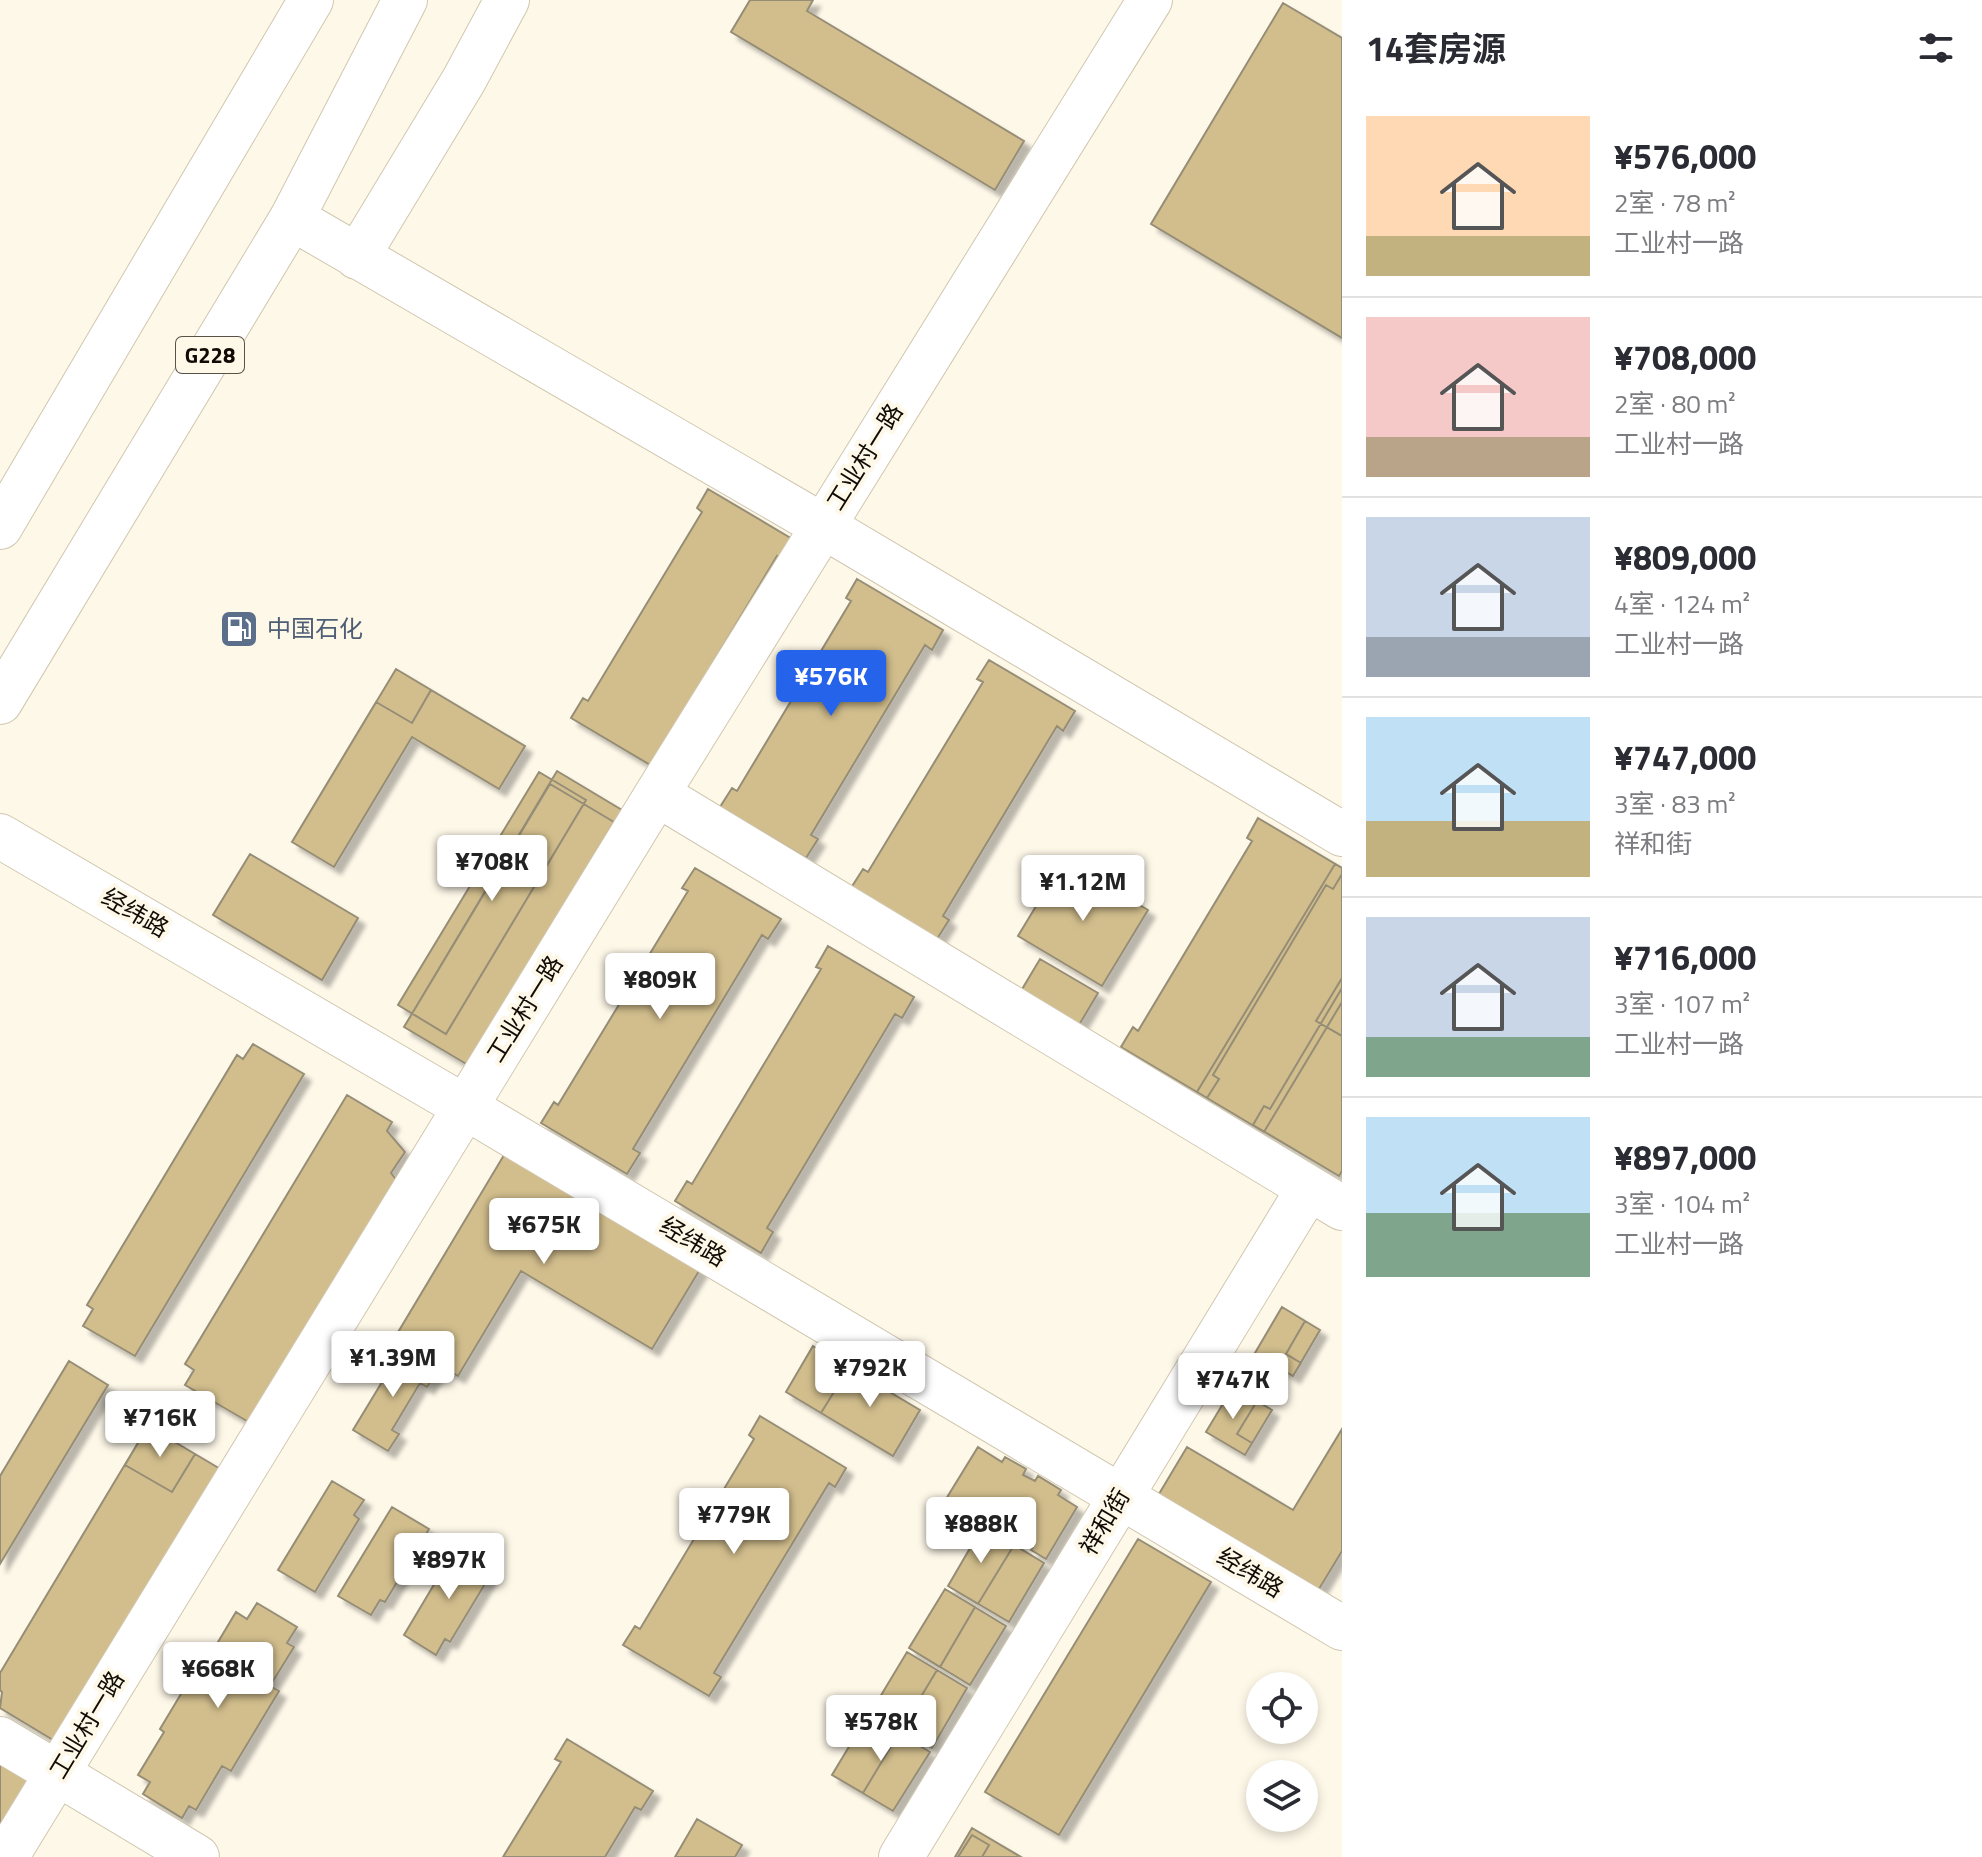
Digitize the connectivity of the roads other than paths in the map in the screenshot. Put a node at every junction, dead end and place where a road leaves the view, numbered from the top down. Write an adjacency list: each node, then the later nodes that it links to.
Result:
1 (280, 0): 6 (main road)
2 (311, 0): 6 (main road)
3 (405, 0): 7 (main road, G228)
4 (507, 0): 8 (main road)
5 (1150, 0): 9 (main road, 工业村一路)
6 (282, 54): 10 (main road)
7 (292, 218): 8 (main road); 11 (main road, G228)
8 (357, 257): 9 (main road)
9 (823, 526): 12 (main road, 工业村一路); 13 (main road)
10 (0, 527)
11 (0, 702)
12 (657, 794): 15 (main road, 工业村一路); 16 (main road)
13 (1342, 834)
14 (0, 836): 15 (main road, 经纬路)
15 (465, 1107): 17 (main road, 经纬路); 20 (main road, 工业村一路)
16 (1325, 1198): 17 (main road, 祥和街)
17 (1122, 1495): 18 (main road, 经纬路); 23 (main road, 祥和街)
18 (1342, 1628)
19 (0, 1739): 20 (main road)
20 (57, 1773): 21 (main road, 工业村一路); 22 (main road)
21 (6, 1857)
22 (197, 1857)
23 (901, 1857)

